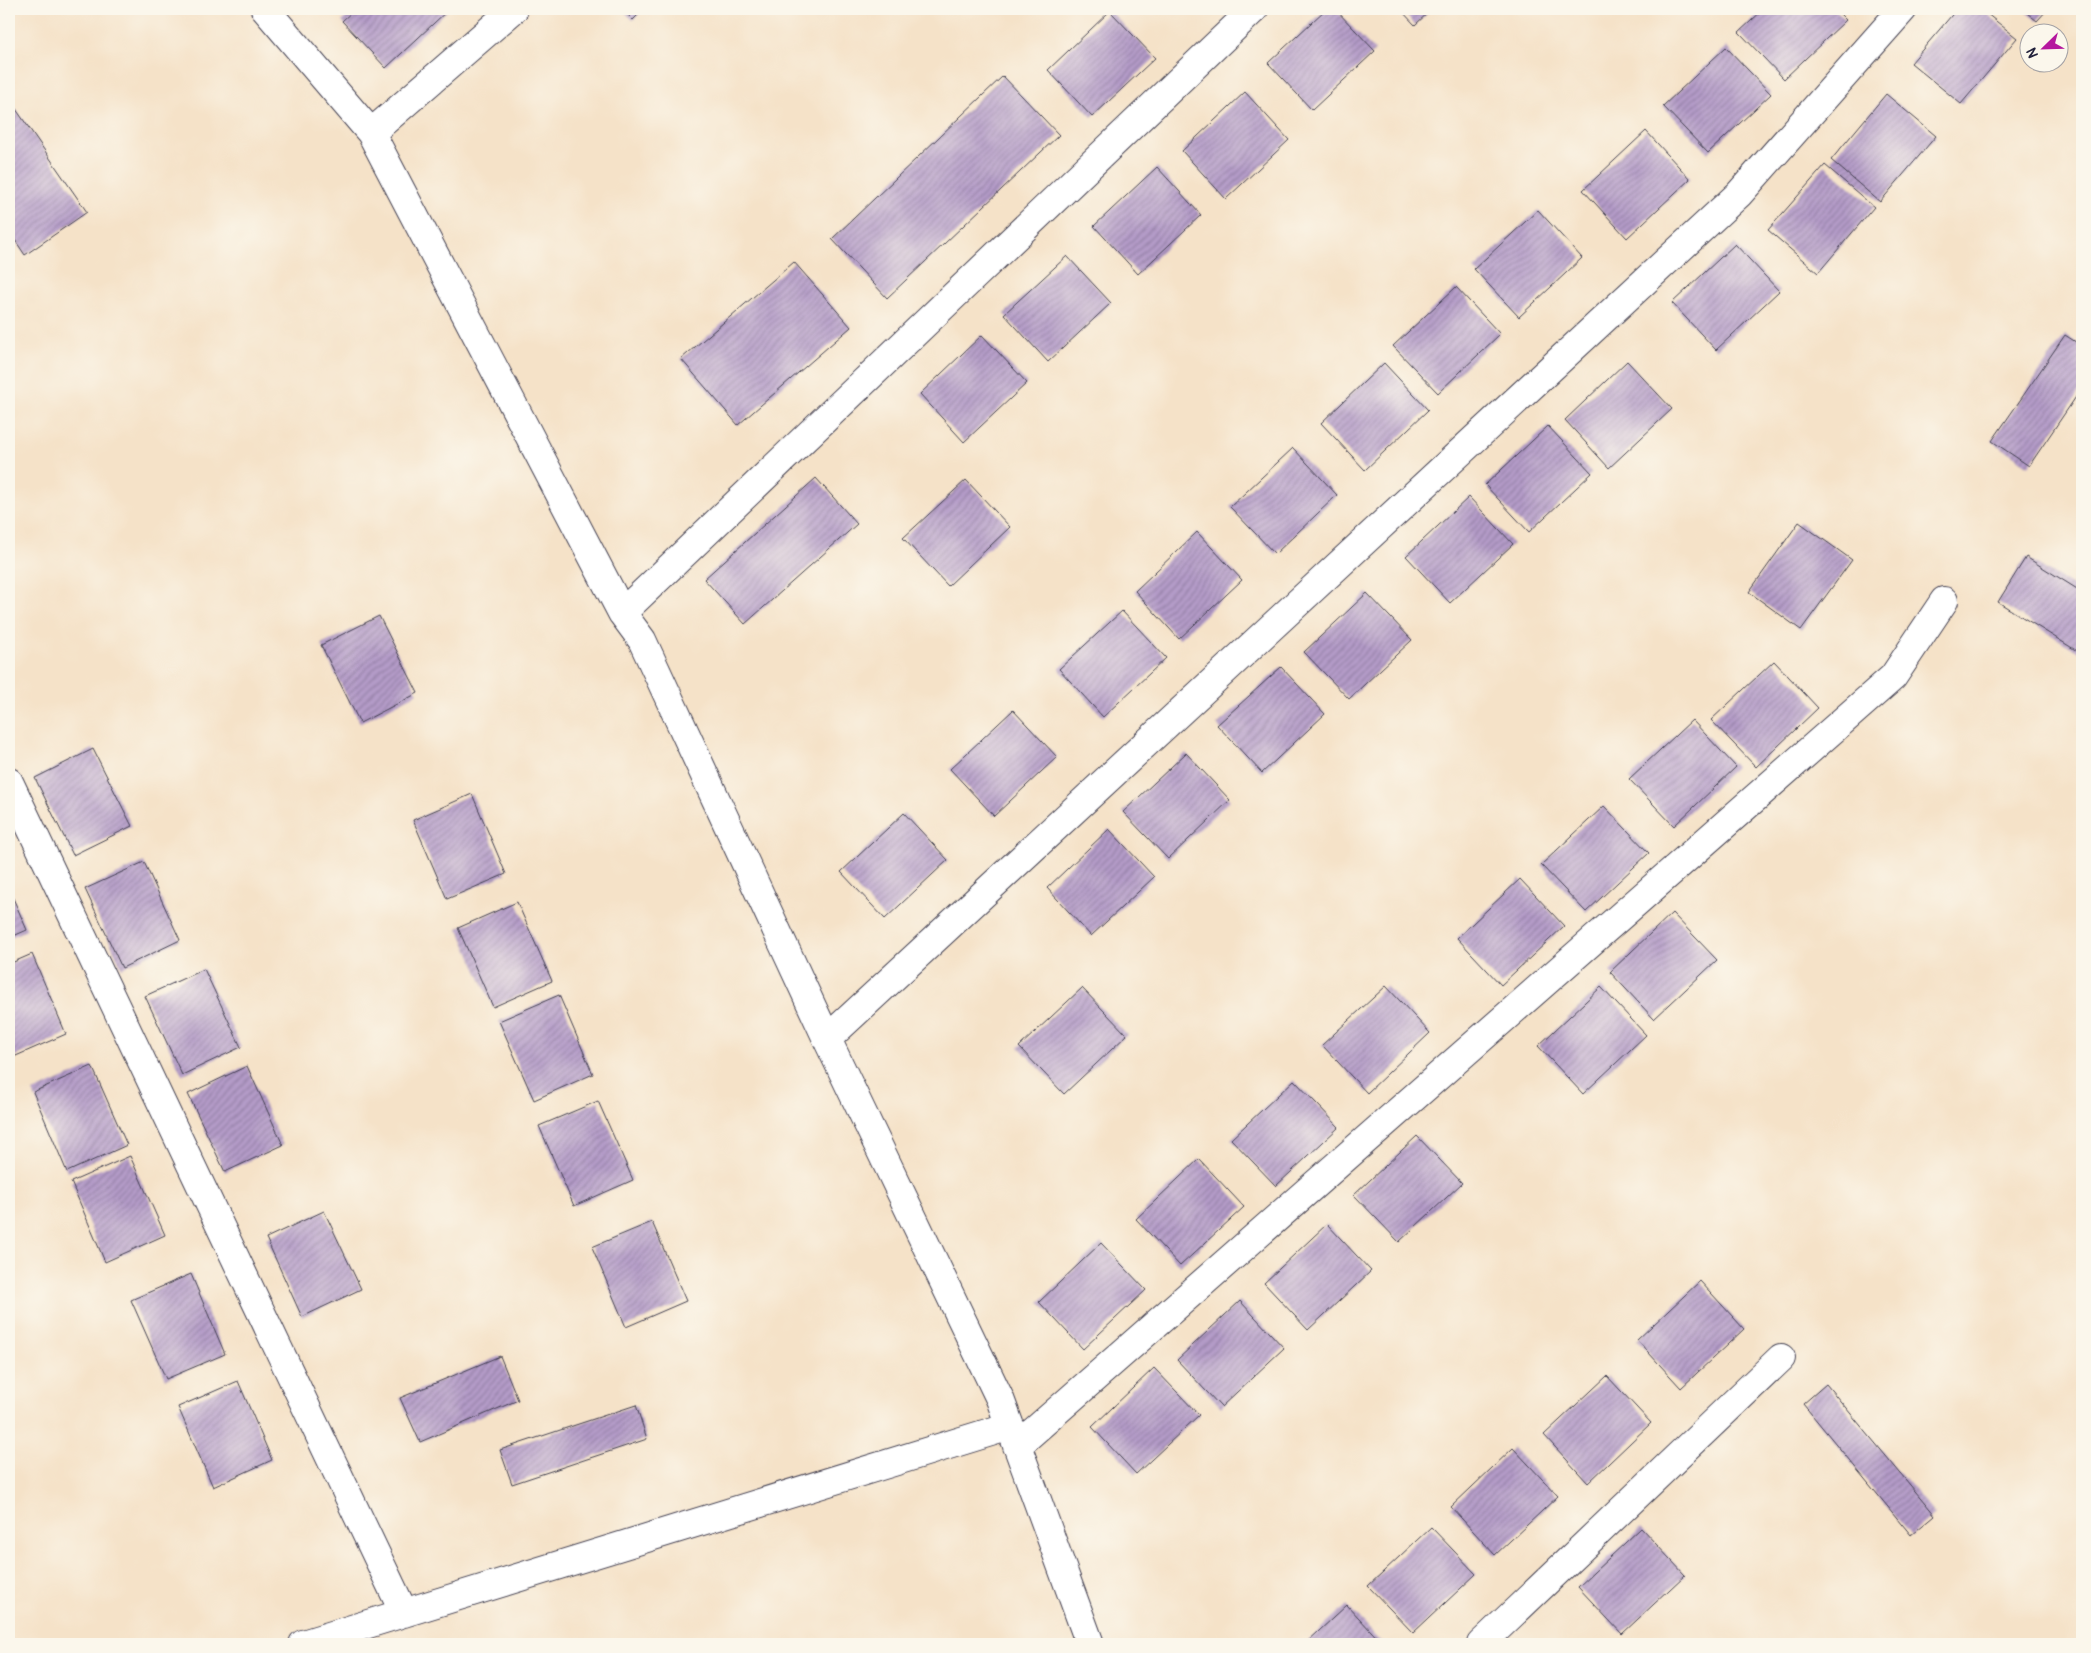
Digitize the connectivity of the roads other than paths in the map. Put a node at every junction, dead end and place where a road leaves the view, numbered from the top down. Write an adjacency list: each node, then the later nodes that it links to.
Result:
1 (264, 9): 5 (street)
2 (514, 9): 5 (street)
3 (1254, 9): 7 (street)
4 (1903, 9): 9 (street)
5 (370, 133): 7 (street)
6 (1944, 600): 11 (street)
7 (622, 613): 9 (street)
8 (9, 782): 12 (street)
9 (827, 1039): 11 (street)
10 (1782, 1358): 15 (street)
11 (1013, 1436): 12 (street); 14 (street)
12 (404, 1613): 13 (street)
13 (303, 1644)
14 (1090, 1644)
15 (1481, 1644)

